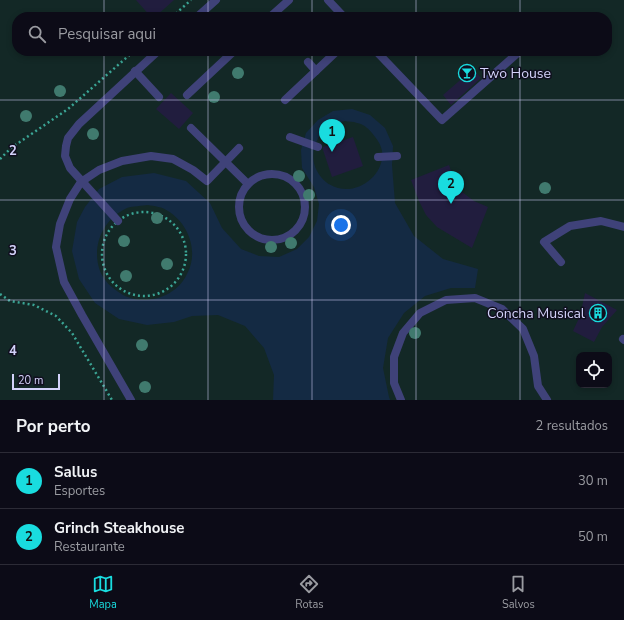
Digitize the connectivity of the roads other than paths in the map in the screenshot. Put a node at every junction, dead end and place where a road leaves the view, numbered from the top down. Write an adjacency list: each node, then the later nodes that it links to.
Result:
1 (216, 0): 4 (street)
2 (289, 0): 5 (street)
3 (328, 0): 6 (street)
4 (203, 12)
5 (276, 12)
6 (339, 12)
7 (152, 56): 13 (street)
8 (229, 56): 15 (street)
9 (332, 56): 14 (street)
10 (381, 56): 11 (street)
11 (514, 56)
12 (308, 62): 14 (street)
13 (135, 71): 16 (street); 25 (street)
14 (316, 71): 17 (street)
15 (187, 95)
16 (159, 98)
17 (285, 100)
18 (191, 128): 24 (street)
19 (290, 137): 20 (street)
20 (317, 146)
21 (239, 148): 24 (street)
22 (395, 156): 23 (street)
23 (379, 157)
24 (226, 162): 25 (street); 26 (street)
25 (81, 182): 27 (street); 30 (street)
26 (248, 184): 26 (street)
27 (118, 221)
28 (624, 227): 29 (street)
29 (561, 262)
30 (131, 400)
31 (401, 400): 32 (street)
32 (547, 400)

